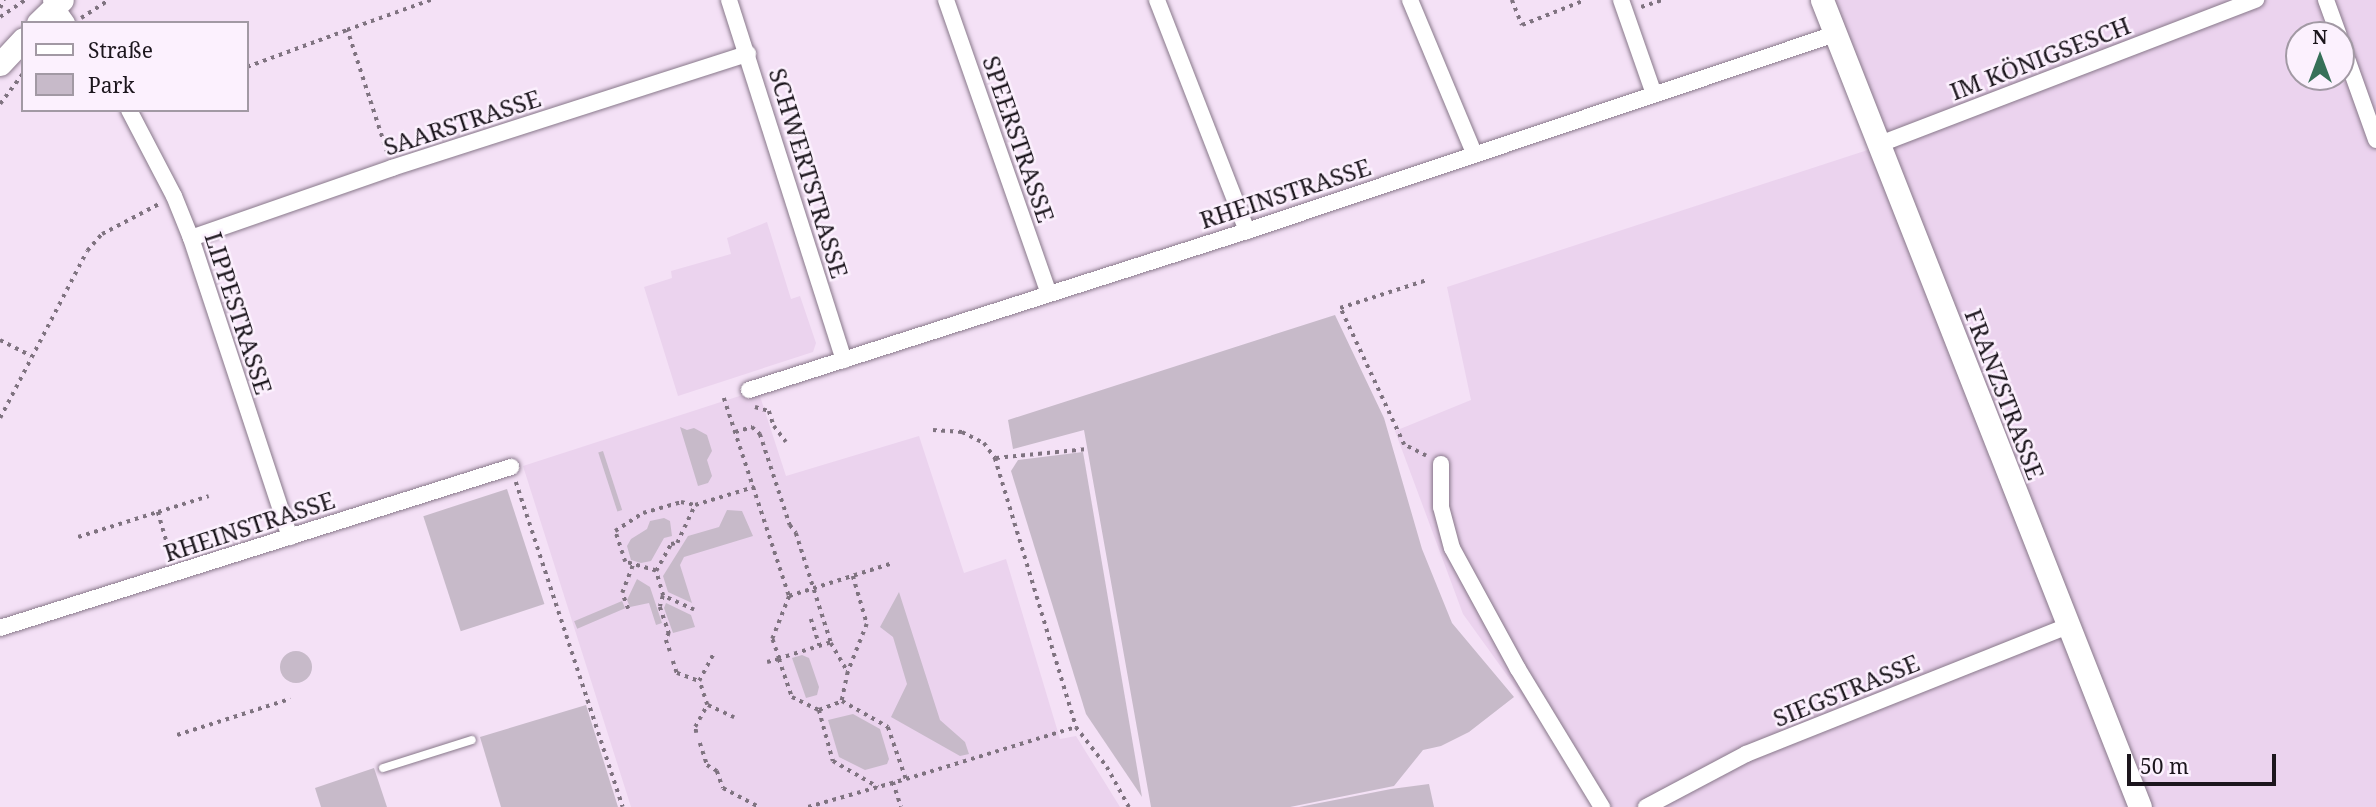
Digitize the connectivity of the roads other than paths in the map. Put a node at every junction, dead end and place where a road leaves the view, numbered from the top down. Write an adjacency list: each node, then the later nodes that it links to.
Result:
1 (729, 0): 14 (street, SCHWERTSTRASSE)
2 (946, 0): 24 (street, SPEERSTRASSE)
3 (1157, 0): 22 (street)
4 (1410, 0): 21 (street)
5 (1822, 0): 12 (street, FRANZSTRASSE)
6 (2256, 0): 20 (street, IM KÖNIGSESCH)
7 (2326, 0): 11 (street)
8 (1623, 6): 17 (street)
9 (59, 7): 10 (street)
10 (41, 21)
11 (2334, 21)
12 (1835, 34): 17 (street, RHEINSTRASSE); 20 (street, FRANZSTRASSE)
13 (21, 41): 15 (street)
14 (748, 54): 23 (street, SAARSTRASSE); 25 (street, SCHWERTSTRASSE)
15 (0, 64)
16 (2355, 81): 19 (street)
17 (1654, 94): 21 (street, RHEINSTRASSE)
18 (130, 112): 23 (street, LIPPESTRASSE)
19 (2376, 140)
20 (1880, 144): 30 (street, FRANZSTRASSE)
21 (1474, 153): 22 (street, RHEINSTRASSE)
22 (1247, 231): 24 (street, RHEINSTRASSE)
23 (191, 238): 29 (street, LIPPESTRASSE)
24 (1048, 292): 25 (street, RHEINSTRASSE)
25 (844, 360): 26 (street, RHEINSTRASSE)
26 (748, 390)
27 (1441, 464): 34 (street)
28 (511, 467): 29 (street, RHEINSTRASSE)
29 (290, 537): 31 (street, RHEINSTRASSE)
30 (2068, 626): 35 (street, SIEGSTRASSE); 36 (street, FRANZSTRASSE)
31 (0, 628)
32 (472, 740): 33 (lane)
33 (383, 768)
34 (1602, 807)
35 (1646, 807)
36 (2140, 807)

